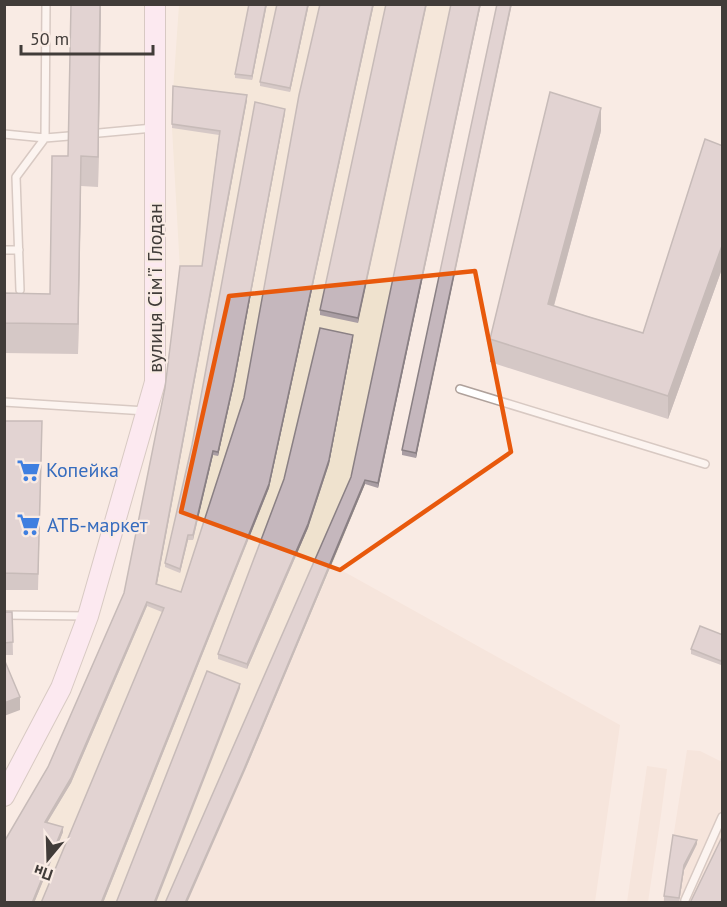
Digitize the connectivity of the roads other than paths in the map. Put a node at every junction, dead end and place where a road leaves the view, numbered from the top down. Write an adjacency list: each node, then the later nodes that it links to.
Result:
1 (46, 4): 7 (lane)
2 (155, 4): 3 (street, вулиця Сім'ї Глодан)
3 (155, 128): 4 (lane); 13 (street, вулиця Сім'ї Глодан)
4 (99, 133)
5 (4, 134): 7 (lane)
6 (69, 136): 7 (lane)
7 (45, 138): 9 (lane)
8 (4, 250): 9 (lane)
9 (19, 250): 10 (lane)
10 (20, 290)
11 (460, 389): 14 (lane)
12 (4, 402): 13 (lane)
13 (147, 411): 16 (street, вулиця Сім'ї Глодан)
14 (705, 464)
15 (4, 615): 16 (lane)
16 (88, 616): 17 (street, вулиця Сім'ї Глодан)
17 (4, 796)
18 (723, 817): 19 (lane)
19 (685, 900)

